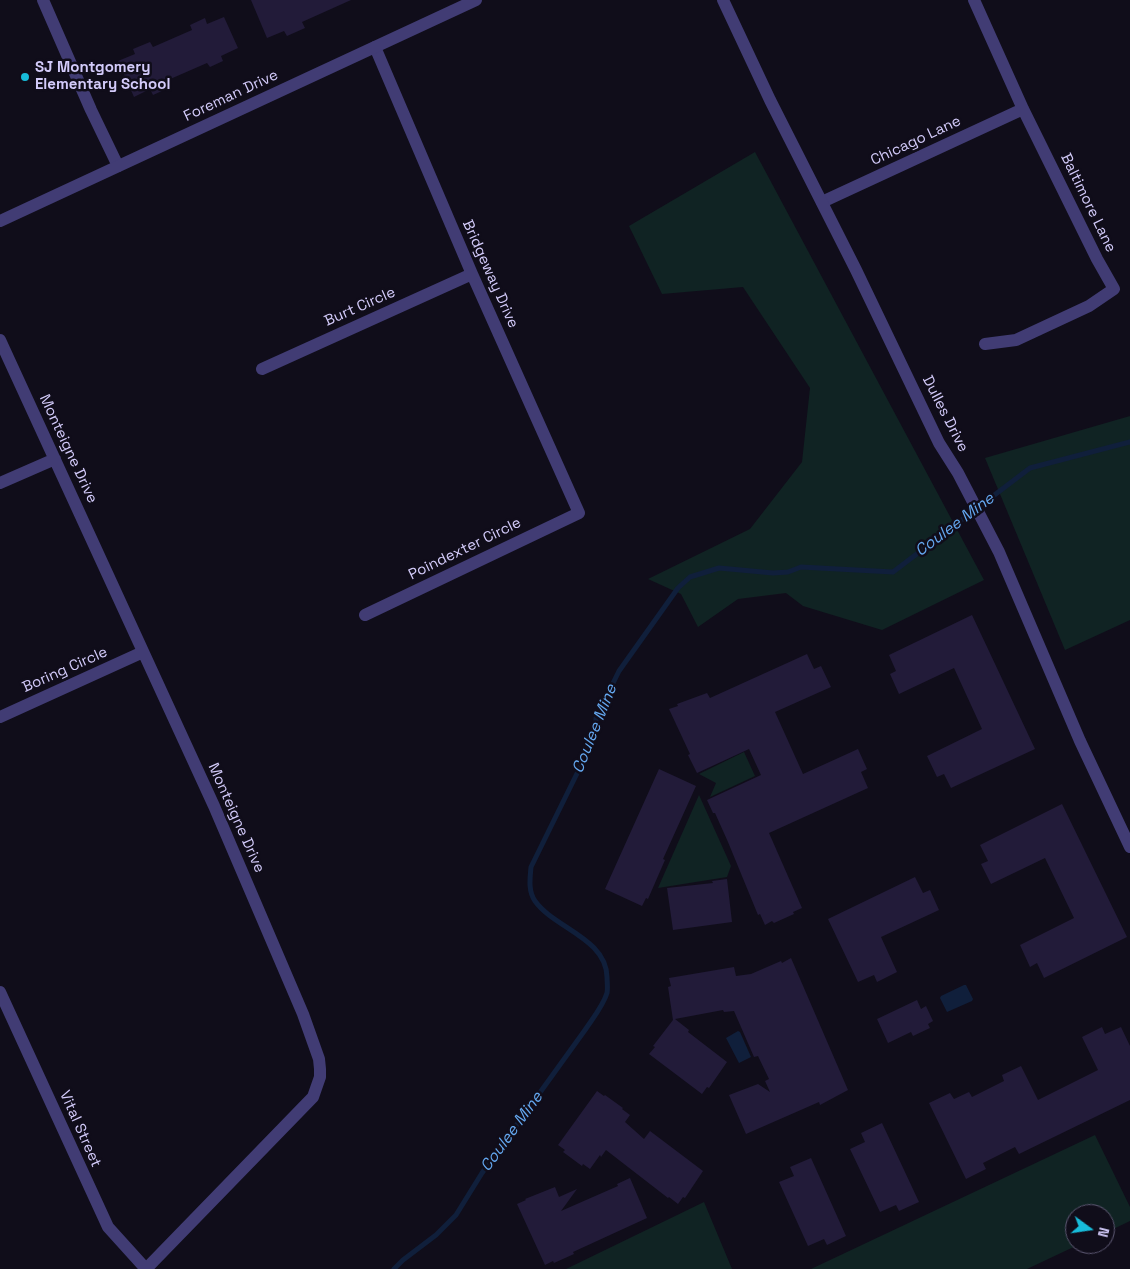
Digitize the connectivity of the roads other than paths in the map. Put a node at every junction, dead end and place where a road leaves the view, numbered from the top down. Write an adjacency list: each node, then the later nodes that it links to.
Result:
1 (42, 0): 7 (street)
2 (476, 0): 5 (street, Foreman Drive)
3 (723, 0): 8 (street, Dulles Drive)
4 (974, 0): 6 (street, Baltimore Lane)
5 (375, 47): 7 (street, Foreman Drive); 10 (street, Bridgeway Drive)
6 (1023, 109): 8 (street, Chicago Lane); 12 (street, Baltimore Lane)
7 (118, 166): 9 (street, Foreman Drive)
8 (822, 202): 20 (street, Dulles Drive)
9 (0, 221)
10 (472, 274): 13 (street, Burt Circle); 16 (street, Bridgeway Drive)
11 (0, 340): 14 (street, Monteigne Drive)
12 (985, 344)
13 (262, 369)
14 (55, 459): 15 (street); 18 (street, Monteigne Drive)
15 (0, 483)
16 (579, 513): 17 (street, Poindexter Circle)
17 (365, 616)
18 (143, 652): 19 (street, Boring Circle); 22 (street, Monteigne Drive)
19 (0, 717)
20 (1130, 847)
21 (0, 992): 22 (street, Vital Street)
22 (146, 1269)

